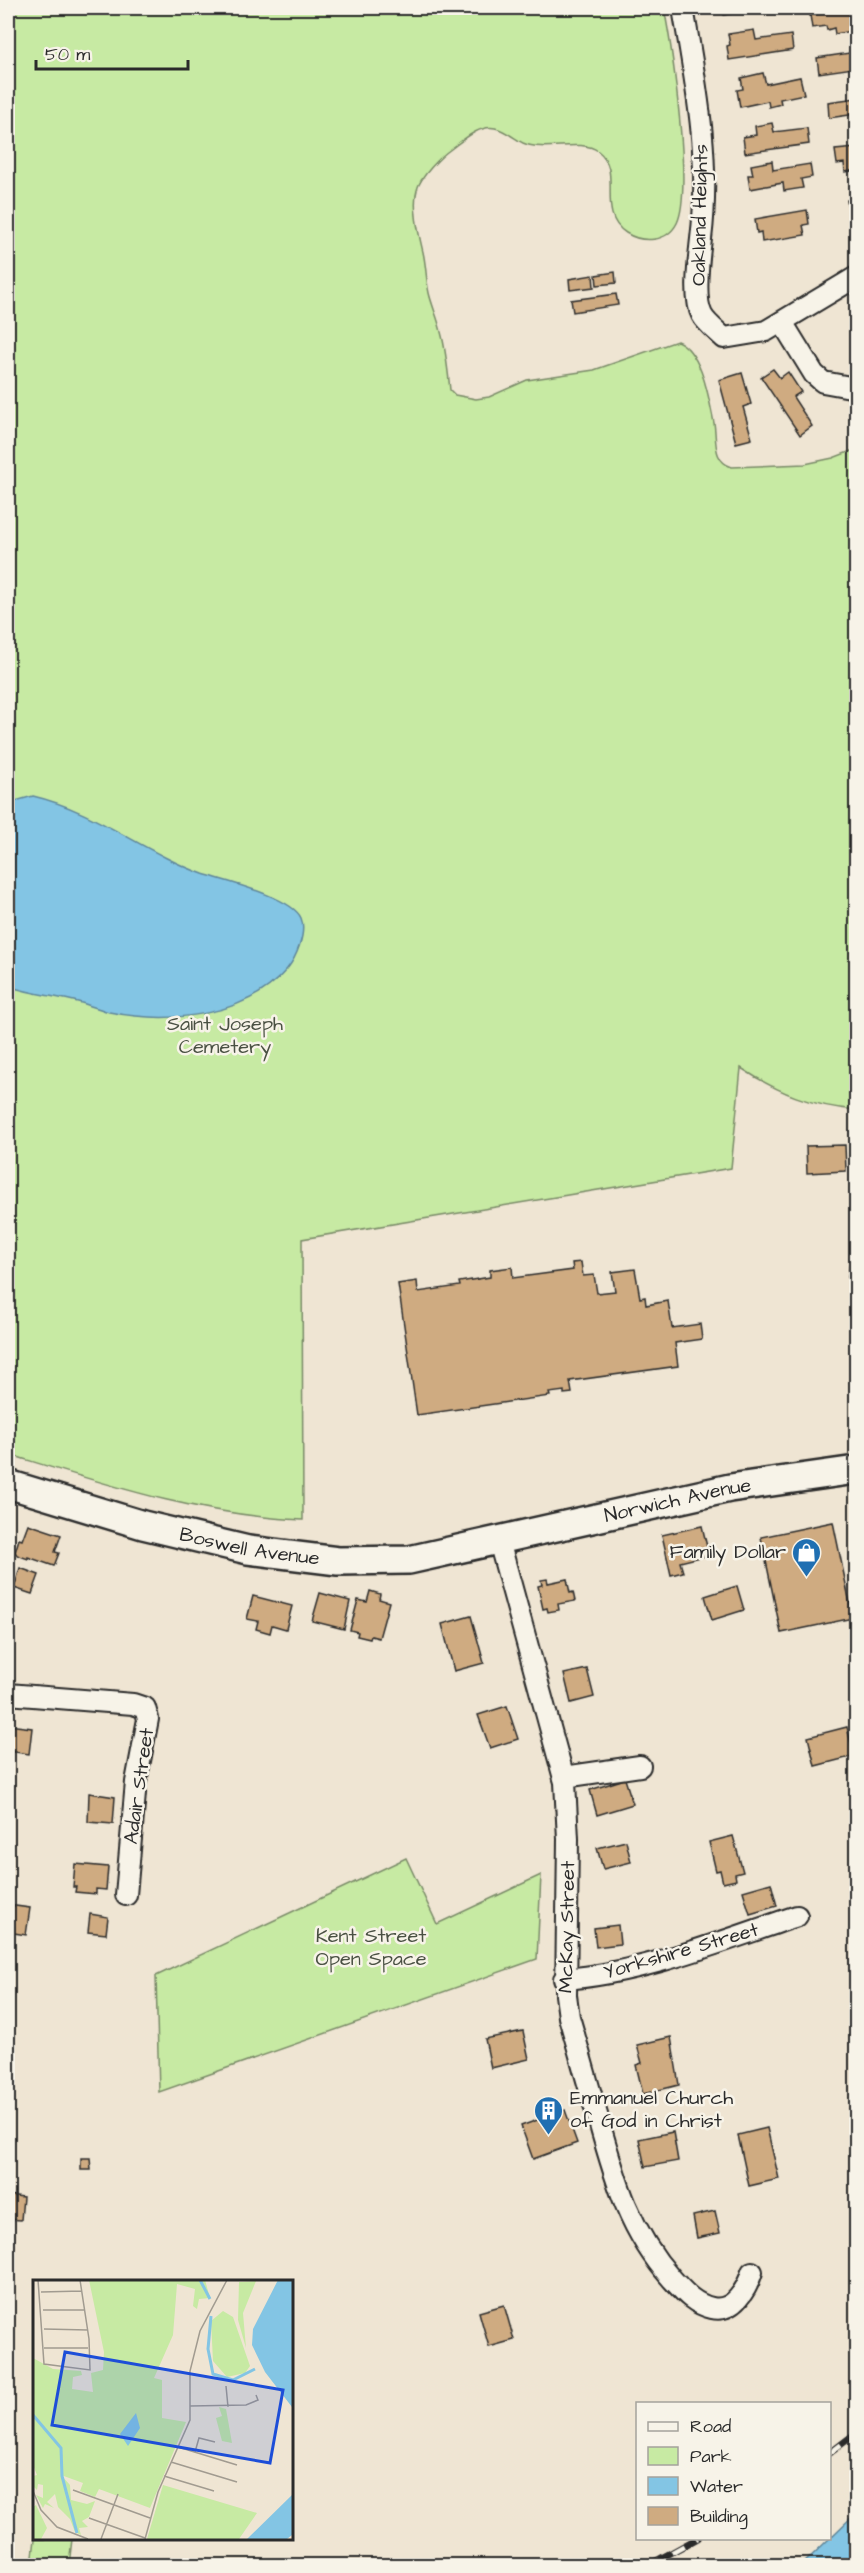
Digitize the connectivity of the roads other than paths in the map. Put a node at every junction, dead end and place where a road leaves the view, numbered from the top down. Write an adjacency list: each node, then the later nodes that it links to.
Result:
1 (683, 8): 3 (street, Oakland Heights)
2 (856, 277): 3 (street, Oakland Heights)
3 (782, 322): 4 (street)
4 (856, 388)
5 (856, 1470): 7 (main road, Norwich Avenue)
6 (8, 1484): 7 (main road, Boswell Avenue)
7 (499, 1541): 10 (street, McKay Street)
8 (8, 1694): 11 (street, Adair Street)
9 (640, 1766): 10 (street)
10 (564, 1776): 13 (street, McKay Street)
11 (126, 1895)
12 (797, 1916): 13 (street, Yorkshire Street)
13 (564, 1979): 14 (street, McKay Street)
14 (752, 2272)

